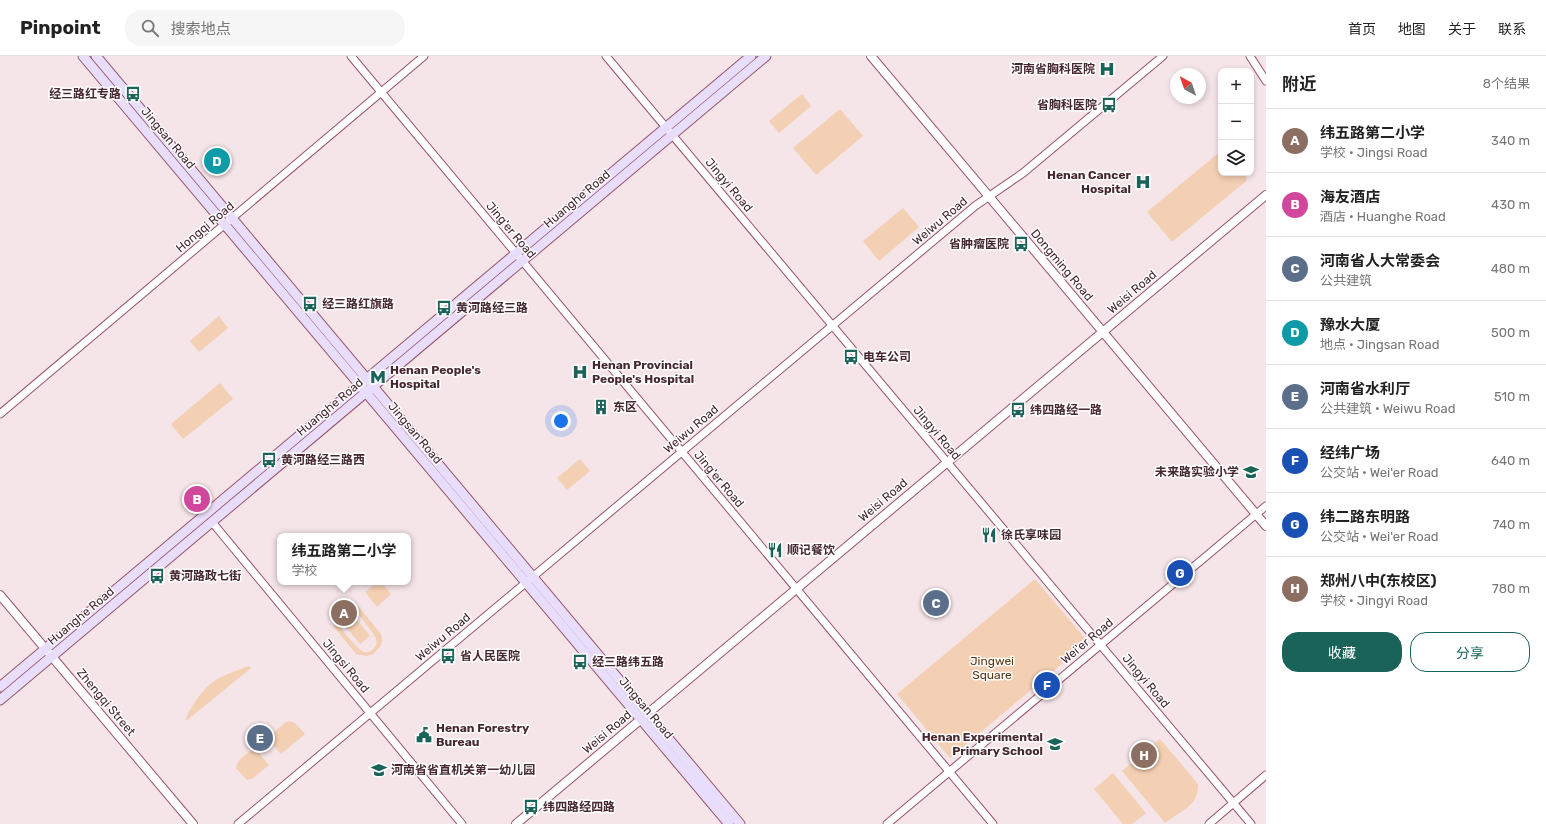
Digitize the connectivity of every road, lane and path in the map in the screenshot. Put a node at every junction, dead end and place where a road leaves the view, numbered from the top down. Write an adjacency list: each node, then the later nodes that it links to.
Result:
1 (83, 56): 18 (main road, Jingsan Road)
2 (96, 56): 17 (main road, Jingsan Road)
3 (351, 56): 12 (street, Jing'er Road)
4 (424, 56): 12 (street, Hongqi Road)
5 (606, 56): 13 (street, Jingyi Road)
6 (751, 56): 13 (main road, Huanghe Road)
7 (766, 56): 14 (main road, Huanghe Road)
8 (872, 56): 16 (street, Dongming Road)
9 (1163, 56): 16 (street, Weiwu Road)
10 (1250, 56): 11 (street)
11 (1266, 81)
12 (381, 92): 17 (street, Hongqi Road); 19 (street, Jing'er Road)
13 (666, 127): 14 (street, Jingyi Road); 19 (main road, Huanghe Road)
14 (672, 135): 20 (main road, Huanghe Road); 21 (street, Jingyi Road)
15 (1266, 195): 22 (street, Weisi Road)
16 (989, 196): 21 (street, Weiwu Road); 22 (street, Dongming Road)
17 (233, 218): 18 (street, Hongqi Road); 23 (main road, Jingsan Road)
18 (225, 225): 24 (main road, Jingsan Road); 27 (street, Hongqi Road)
19 (516, 253): 20 (street, Jing'er Road); 23 (main road, Huanghe Road)
20 (522, 261): 25 (main road, Huanghe Road); 28 (street, Jing'er Road)
21 (832, 325): 28 (street, Weiwu Road); 29 (street, Jingyi Road)
22 (1103, 332): 29 (street, Weisi Road); 31 (street, Dongming Road)
23 (367, 379): 24 (main road, Huanghe Road); 25 (main road, Jingsan Road)
24 (359, 385): 26 (main road, Jingsan Road); 39 (main road, Huanghe Road)
25 (374, 386): 26 (main road, Huanghe Road); 34 (main road, Jingsan Road)
26 (366, 393): 32 (main road, Huanghe Road); 35 (main road, Jingsan Road)
27 (0, 414)
28 (681, 451): 34 (street, Weiwu Road); 36 (street, Jing'er Road)
29 (947, 462): 36 (street, Weisi Road); 38 (street, Jingyi Road)
30 (1266, 506): 31 (street, Wei'er Road)
31 (1256, 514): 33 (street, Dongming Road); 38 (street, Wei'er Road)
32 (212, 522): 40 (main road, Huanghe Road); 43 (street, Jingsi Road)
33 (1266, 526)
34 (532, 576): 35 (street, Weiwu Road); 44 (main road, Jingsan Road)
35 (525, 583): 43 (street, Weiwu Road); 44 (main road, Jingsan Road)
36 (796, 589): 44 (street, Weisi Road); 45 (street, Jing'er Road)
37 (0, 595): 39 (street, Zhengqi Street)
38 (1100, 644): 45 (street, Wei'er Road); 47 (street, Jingyi Road)
39 (45, 649): 40 (street, Zhengqi Street); 41 (main road, Huanghe Road)
40 (52, 656): 42 (main road, Huanghe Road); 48 (street, Zhengqi Street)
41 (0, 686)
42 (0, 700)
43 (370, 713): 49 (street, Weiwu Road); 50 (street, Jingsi Road)
44 (644, 716): 51 (street, Weisi Road); 52 (main road, Jingsan Road); 53 (main road, Jingsan Road)
45 (949, 772): 54 (street, Wei'er Road); 55 (street, Jing'er Road)
46 (1266, 775): 47 (street)
47 (1234, 803): 56 (street); 57 (street, Jingyi Road)
48 (193, 824)
49 (238, 824)
50 (462, 824)
51 (516, 824)
52 (729, 824)
53 (740, 824)
54 (887, 824)
55 (993, 824)
56 (1209, 824)
57 (1251, 824)

